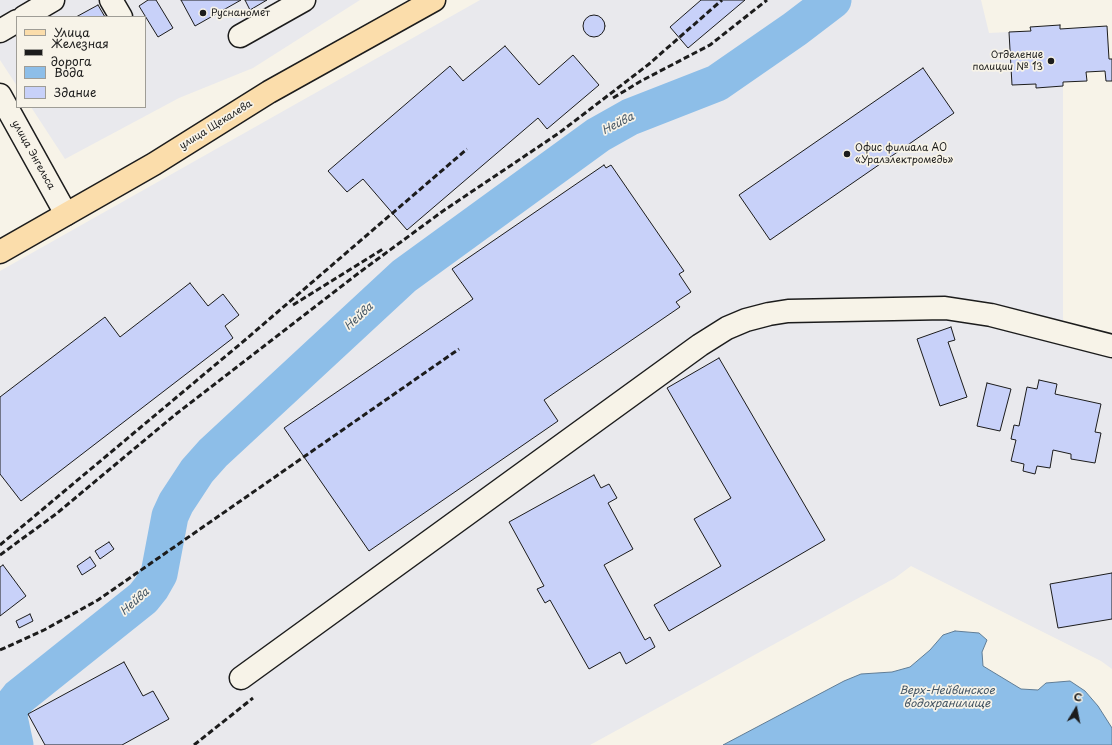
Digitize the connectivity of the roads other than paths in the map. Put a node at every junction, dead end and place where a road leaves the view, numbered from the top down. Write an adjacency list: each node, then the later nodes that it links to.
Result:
1 (53, 0): 5 (street)
2 (111, 0): 6 (street)
3 (304, 0): 9 (street)
4 (434, 0): 11 (main road, улица Щекалева)
5 (26, 16)
6 (120, 16)
7 (16, 22): 8 (street)
8 (0, 31)
9 (240, 36)
10 (0, 95): 11 (street, улица Энгельса)
11 (66, 214): 12 (main road, улица Щекалева)
12 (0, 252)
13 (1112, 346): 14 (street)
14 (241, 678)

